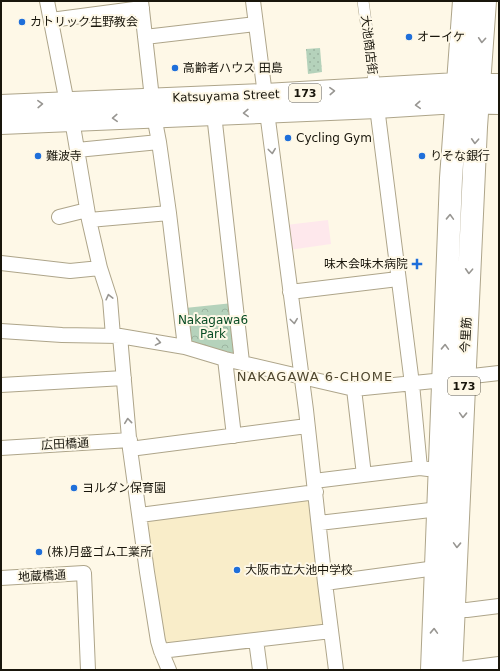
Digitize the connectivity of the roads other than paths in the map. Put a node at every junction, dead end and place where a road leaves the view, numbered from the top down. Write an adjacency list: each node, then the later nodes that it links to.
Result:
1 (47, 1): 7 (street)
2 (253, 1): 8 (street)
3 (363, 1): 11 (street, 大池商店街)
4 (464, 1): 10 (main road, 今里筋)
5 (485, 1): 10 (main road, 今里筋, one-way to 10)
6 (142, 5): 7 (street); 9 (street)
7 (51, 20): 16 (street)
8 (256, 24): 9 (street); 13 (street)
9 (146, 37): 15 (street)
10 (474, 92): 11 (main road, Katsuyama Street / 173); 12 (main road, Katsuyama Street); 36 (main road, 今里筋 / 173)
11 (376, 98): 13 (main road, Katsuyama Street / 173); 26 (street)
12 (499, 102)
13 (266, 103): 15 (main road, Katsuyama Street / 173); 17 (main road, Katsuyama Street / 173, one-way to 17); 27 (street, one-way to 27)
14 (1, 106): 16 (main road, Katsuyama Street / 173, one-way to 16)
15 (153, 108): 16 (main road, Katsuyama Street / 173); 17 (main road, Katsuyama Street / 173); 19 (street)
16 (69, 112): 18 (main road, Katsuyama Street / 173); 20 (street)
17 (214, 114): 32 (street)
18 (1, 123)
19 (159, 142): 20 (street); 21 (street)
20 (77, 150): 22 (street)
21 (169, 213): 22 (street); 30 (street)
22 (88, 215): 23 (street); 25 (street)
23 (59, 217)
24 (1, 263): 25 (street)
25 (100, 268): 29 (street, one-way to 25)
26 (398, 279): 27 (street); 37 (street)
27 (290, 292): 34 (street, one-way to 34)
28 (1, 331): 29 (street)
29 (116, 336): 30 (street, one-way to 30); 35 (street)
30 (185, 347): 31 (street)
31 (225, 359): 32 (street); 41 (street)
32 (242, 362): 34 (street)
33 (499, 373): 36 (street)
34 (301, 376): 39 (street); 40 (street)
35 (124, 378): 38 (street); 42 (street, one-way to 35)
36 (454, 380): 37 (street); 44 (main road, 今里筋 / 173); 54 (main road, 今里筋 / 173, one-way to 54)
37 (412, 384): 39 (street); 44 (street)
38 (1, 385)
39 (354, 389): 45 (street)
40 (307, 426): 41 (street, 広田橋通); 46 (street)
41 (234, 436): 42 (street, 広田橋通)
42 (130, 444): 43 (street, 広田橋通); 48 (street)
43 (1, 448)
44 (430, 469): 45 (street); 47 (main road, 今里筋 / 173)
45 (364, 475): 46 (street)
46 (315, 487): 48 (street); 49 (street)
47 (439, 509): 49 (street); 50 (main road, 今里筋 / 173)
48 (140, 516): 57 (street)
49 (319, 523): 52 (street)
50 (436, 568): 52 (street); 63 (main road, 今里筋 / 173, one-way to 50)
51 (1, 578): 59 (street, 地蔵橋通)
52 (325, 583): 55 (street)
53 (499, 606): 54 (street)
54 (454, 610): 64 (main road, 今里筋 / 173)
55 (331, 631): 56 (street); 62 (street)
56 (256, 640): 57 (street); 61 (street)
57 (161, 651): 60 (street)
58 (499, 664): 64 (street)
59 (88, 670)
60 (169, 670)
61 (260, 670)
62 (336, 670)
63 (432, 670)
64 (452, 670)

